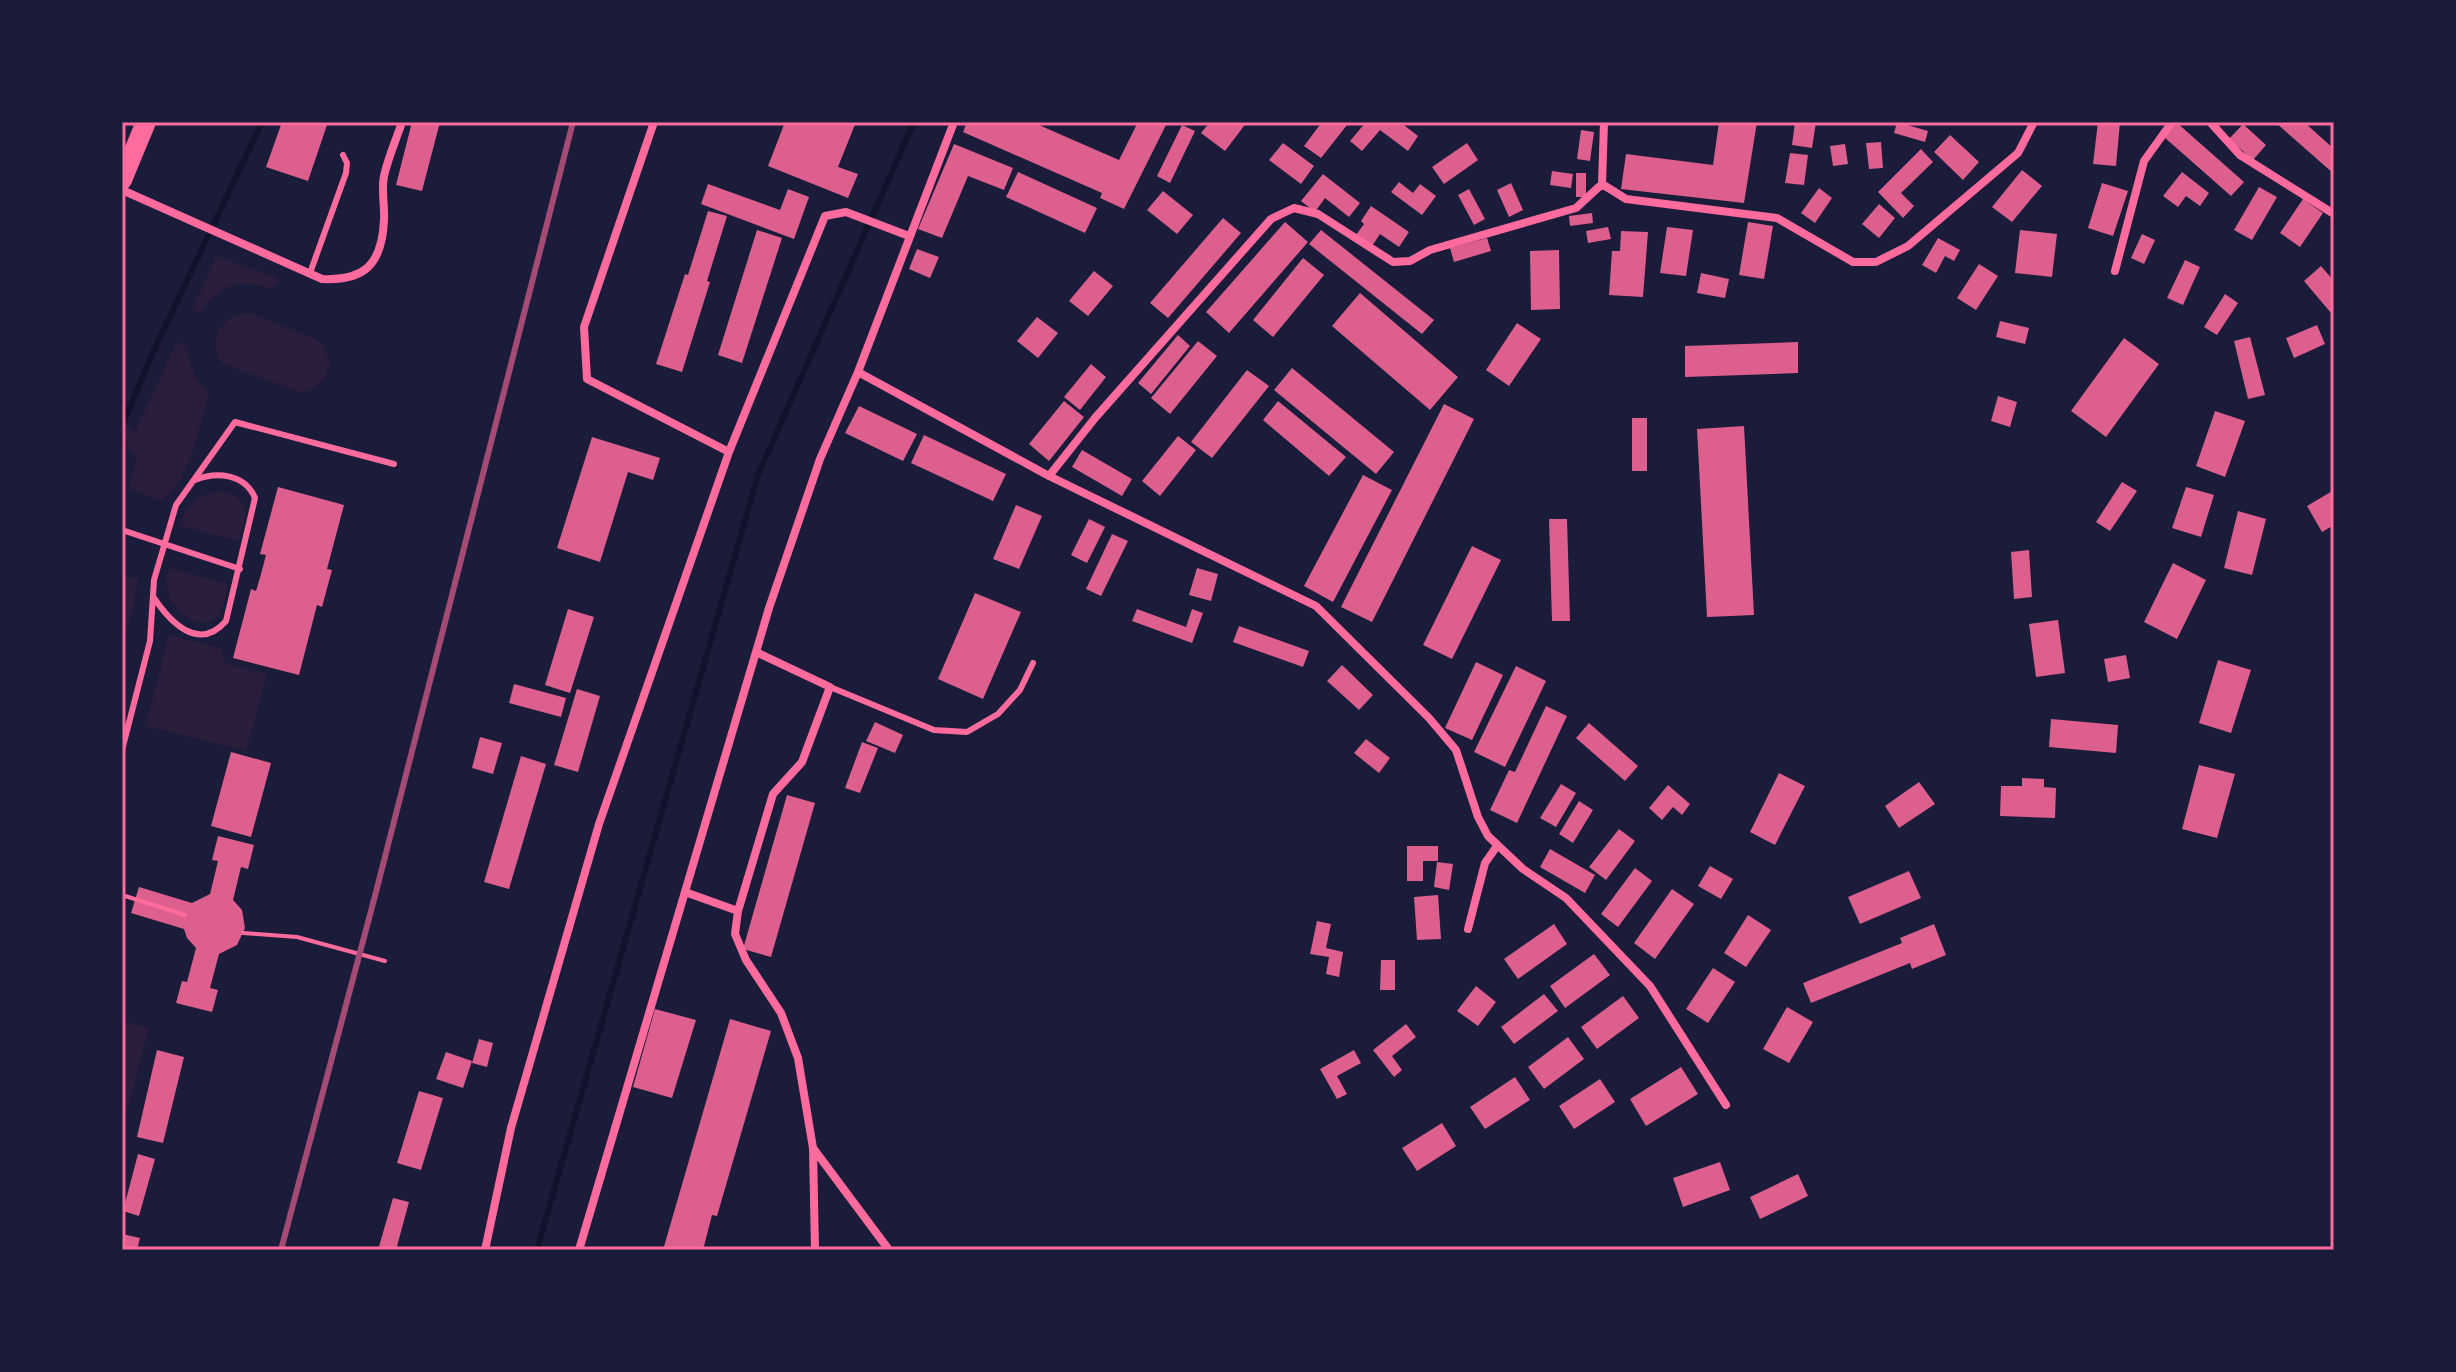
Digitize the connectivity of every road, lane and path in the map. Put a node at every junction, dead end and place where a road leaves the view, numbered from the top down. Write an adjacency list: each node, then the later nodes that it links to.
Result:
1 (146, 122): 10 (main road)
2 (402, 122): 16 (street)
3 (654, 122): 18 (street)
4 (954, 122): 14 (street)
5 (1604, 122): 11 (street)
6 (2034, 122): 11 (street)
7 (2172, 122): 15 (street)
8 (2210, 122): 13 (street)
9 (343, 155): 16 (lane)
10 (122, 180)
11 (1602, 184): 20 (street)
12 (122, 190): 16 (street)
13 (2334, 214)
14 (909, 236): 17 (street); 18 (street)
15 (2115, 271)
16 (310, 273)
17 (858, 372): 20 (street); 26 (street)
18 (729, 452): 40 (street)
19 (394, 464): 21 (lane)
20 (1049, 476): 30 (street)
21 (193, 481): 23 (lane); 24 (lane)
22 (122, 530): 23 (lane)
23 (163, 545): 24 (lane); 25 (lane)
24 (240, 569): 25 (lane)
25 (154, 598): 29 (lane)
26 (756, 652): 28 (street); 31 (street)
27 (1033, 663): 28 (lane)
28 (830, 687): 33 (street)
29 (122, 750)
30 (1497, 846): 35 (street); 38 (street)
31 (685, 892): 33 (street); 41 (street)
32 (122, 895): 34 (path)
33 (738, 911): 39 (street)
34 (185, 915)
35 (1468, 929)
36 (243, 933): 37 (path)
37 (385, 961)
38 (1726, 1105)
39 (813, 1148): 42 (street); 43 (street)
40 (485, 1250)
41 (579, 1250)
42 (815, 1250)
43 (889, 1250)

